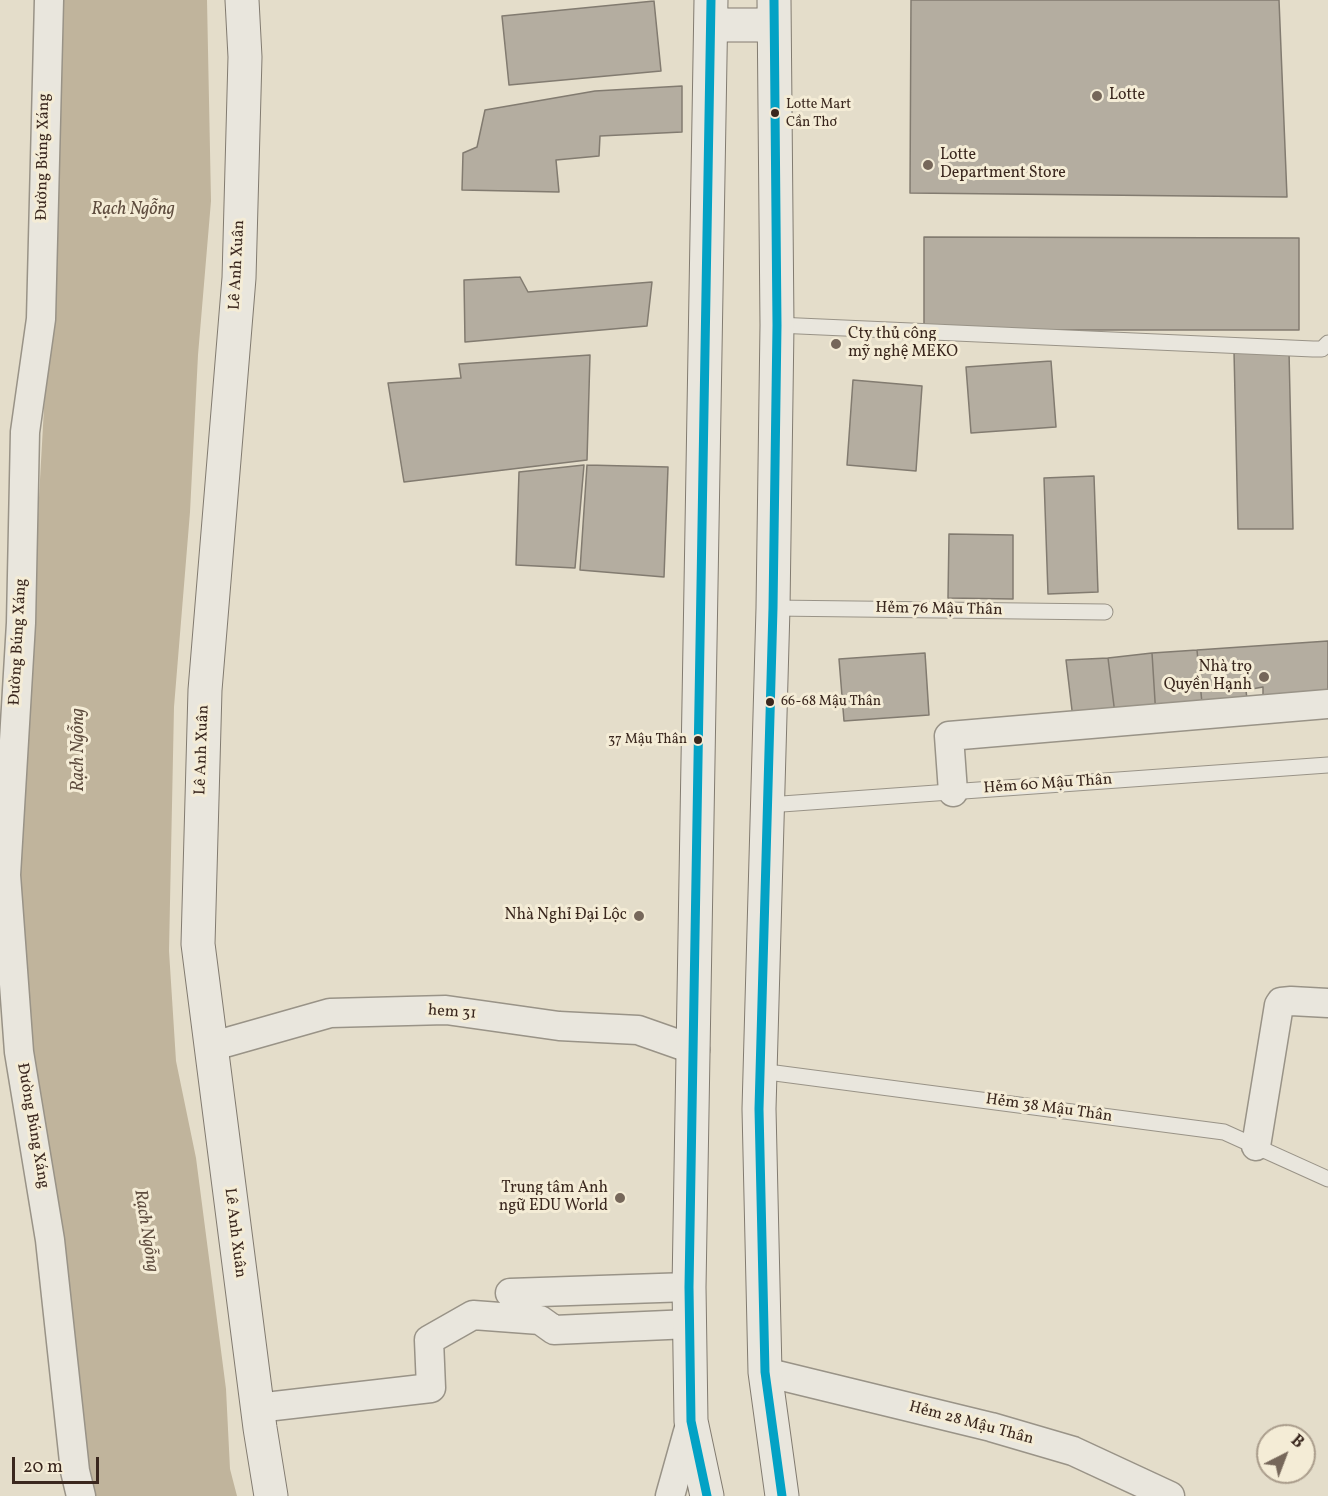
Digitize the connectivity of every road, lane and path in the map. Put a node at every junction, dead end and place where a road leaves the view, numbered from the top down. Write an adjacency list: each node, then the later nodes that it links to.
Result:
1 (49, 0): 26 (street, Đường Búng Xáng)
2 (242, 0): 14 (main road, Lê Anh Xuân)
3 (711, 12): 4 (main road); 15 (main road)
4 (774, 12): 5 (main road)
5 (777, 325): 6 (lane); 7 (main road)
6 (1328, 344)
7 (773, 608): 8 (lane, Hẻm 76 Mậu Thân); 12 (main road)
8 (1105, 612)
9 (1328, 704): 11 (street)
10 (1328, 765): 11 (lane, Hẻm 60 Mậu Thân)
11 (953, 792): 12 (lane, Hẻm 60 Mậu Thân)
12 (768, 805): 16 (main road)
13 (1328, 1003): 17 (street)
14 (210, 1047): 15 (street, hem 31); 23 (main road, Lê Anh Xuân)
15 (695, 1050): 19 (main road)
16 (760, 1071): 17 (lane, Hẻm 38 Mậu Thân); 22 (main road)
17 (1256, 1146): 18 (lane, Hẻm 38 Mậu Thân)
18 (1328, 1179)
19 (689, 1287): 20 (street); 21 (main road)
20 (510, 1293)
21 (690, 1324): 23 (street); 25 (main road)
22 (765, 1372): 24 (main road); 32 (street, Hẻm 28 Mậu Thân)
23 (257, 1408): 27 (main road, Lê Anh Xuân)
24 (771, 1412): 30 (main road); 31 (main road)
25 (692, 1420): 28 (street); 29 (main road)
26 (81, 1496)
27 (271, 1496)
28 (670, 1496)
29 (707, 1496)
30 (782, 1496)
31 (806, 1496)
32 (1170, 1496)

